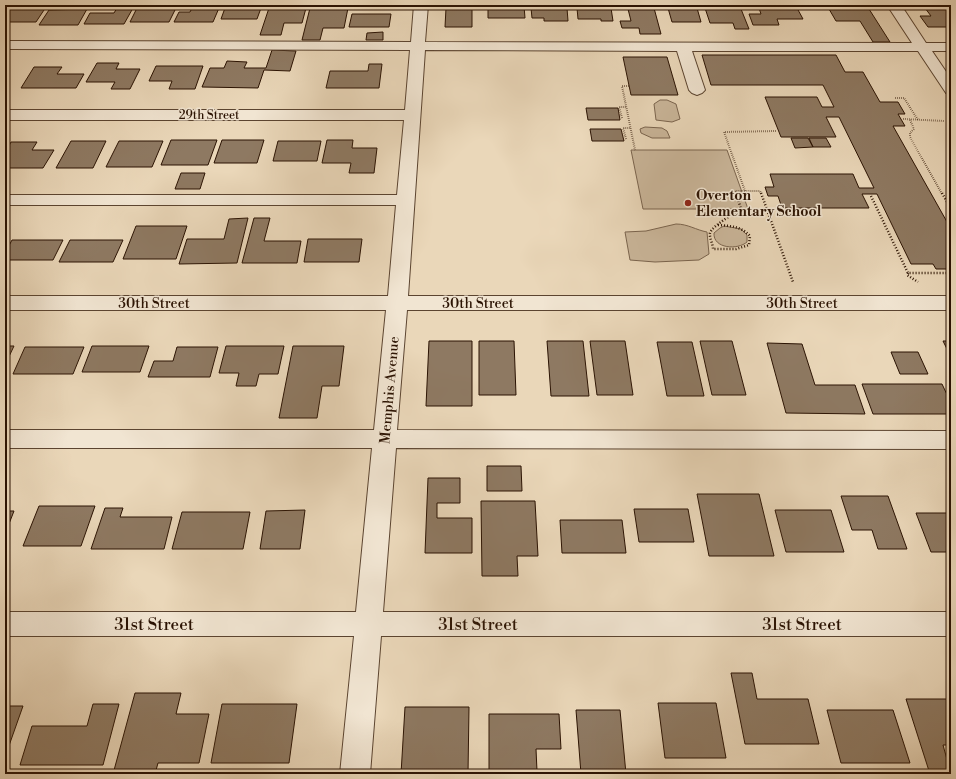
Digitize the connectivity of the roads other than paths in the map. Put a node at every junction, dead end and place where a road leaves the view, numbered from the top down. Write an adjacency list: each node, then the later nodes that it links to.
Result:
1 (421, 5): 4 (street, Memphis Avenue)
2 (894, 5): 6 (street)
3 (5, 45): 4 (street)
4 (418, 46): 5 (street); 11 (street, Memphis Avenue)
5 (683, 46): 6 (street); 8 (street)
6 (922, 47): 7 (street); 9 (street)
7 (951, 47)
8 (697, 90)
9 (951, 90)
10 (5, 115): 11 (street, 29th Street)
11 (412, 115): 13 (street, Memphis Avenue)
12 (5, 200): 13 (street)
13 (405, 200): 15 (street, Memphis Avenue)
14 (5, 303): 15 (street, 30th Street)
15 (397, 303): 16 (street, 30th Street); 18 (street, Memphis Avenue)
16 (951, 303)
17 (5, 439): 18 (street)
18 (385, 440): 19 (street); 21 (street, Memphis Avenue)
19 (951, 440)
20 (5, 624): 21 (street, 31st Street)
21 (369, 624): 22 (street, 31st Street); 23 (street, Memphis Avenue)
22 (951, 624)
23 (355, 774)

